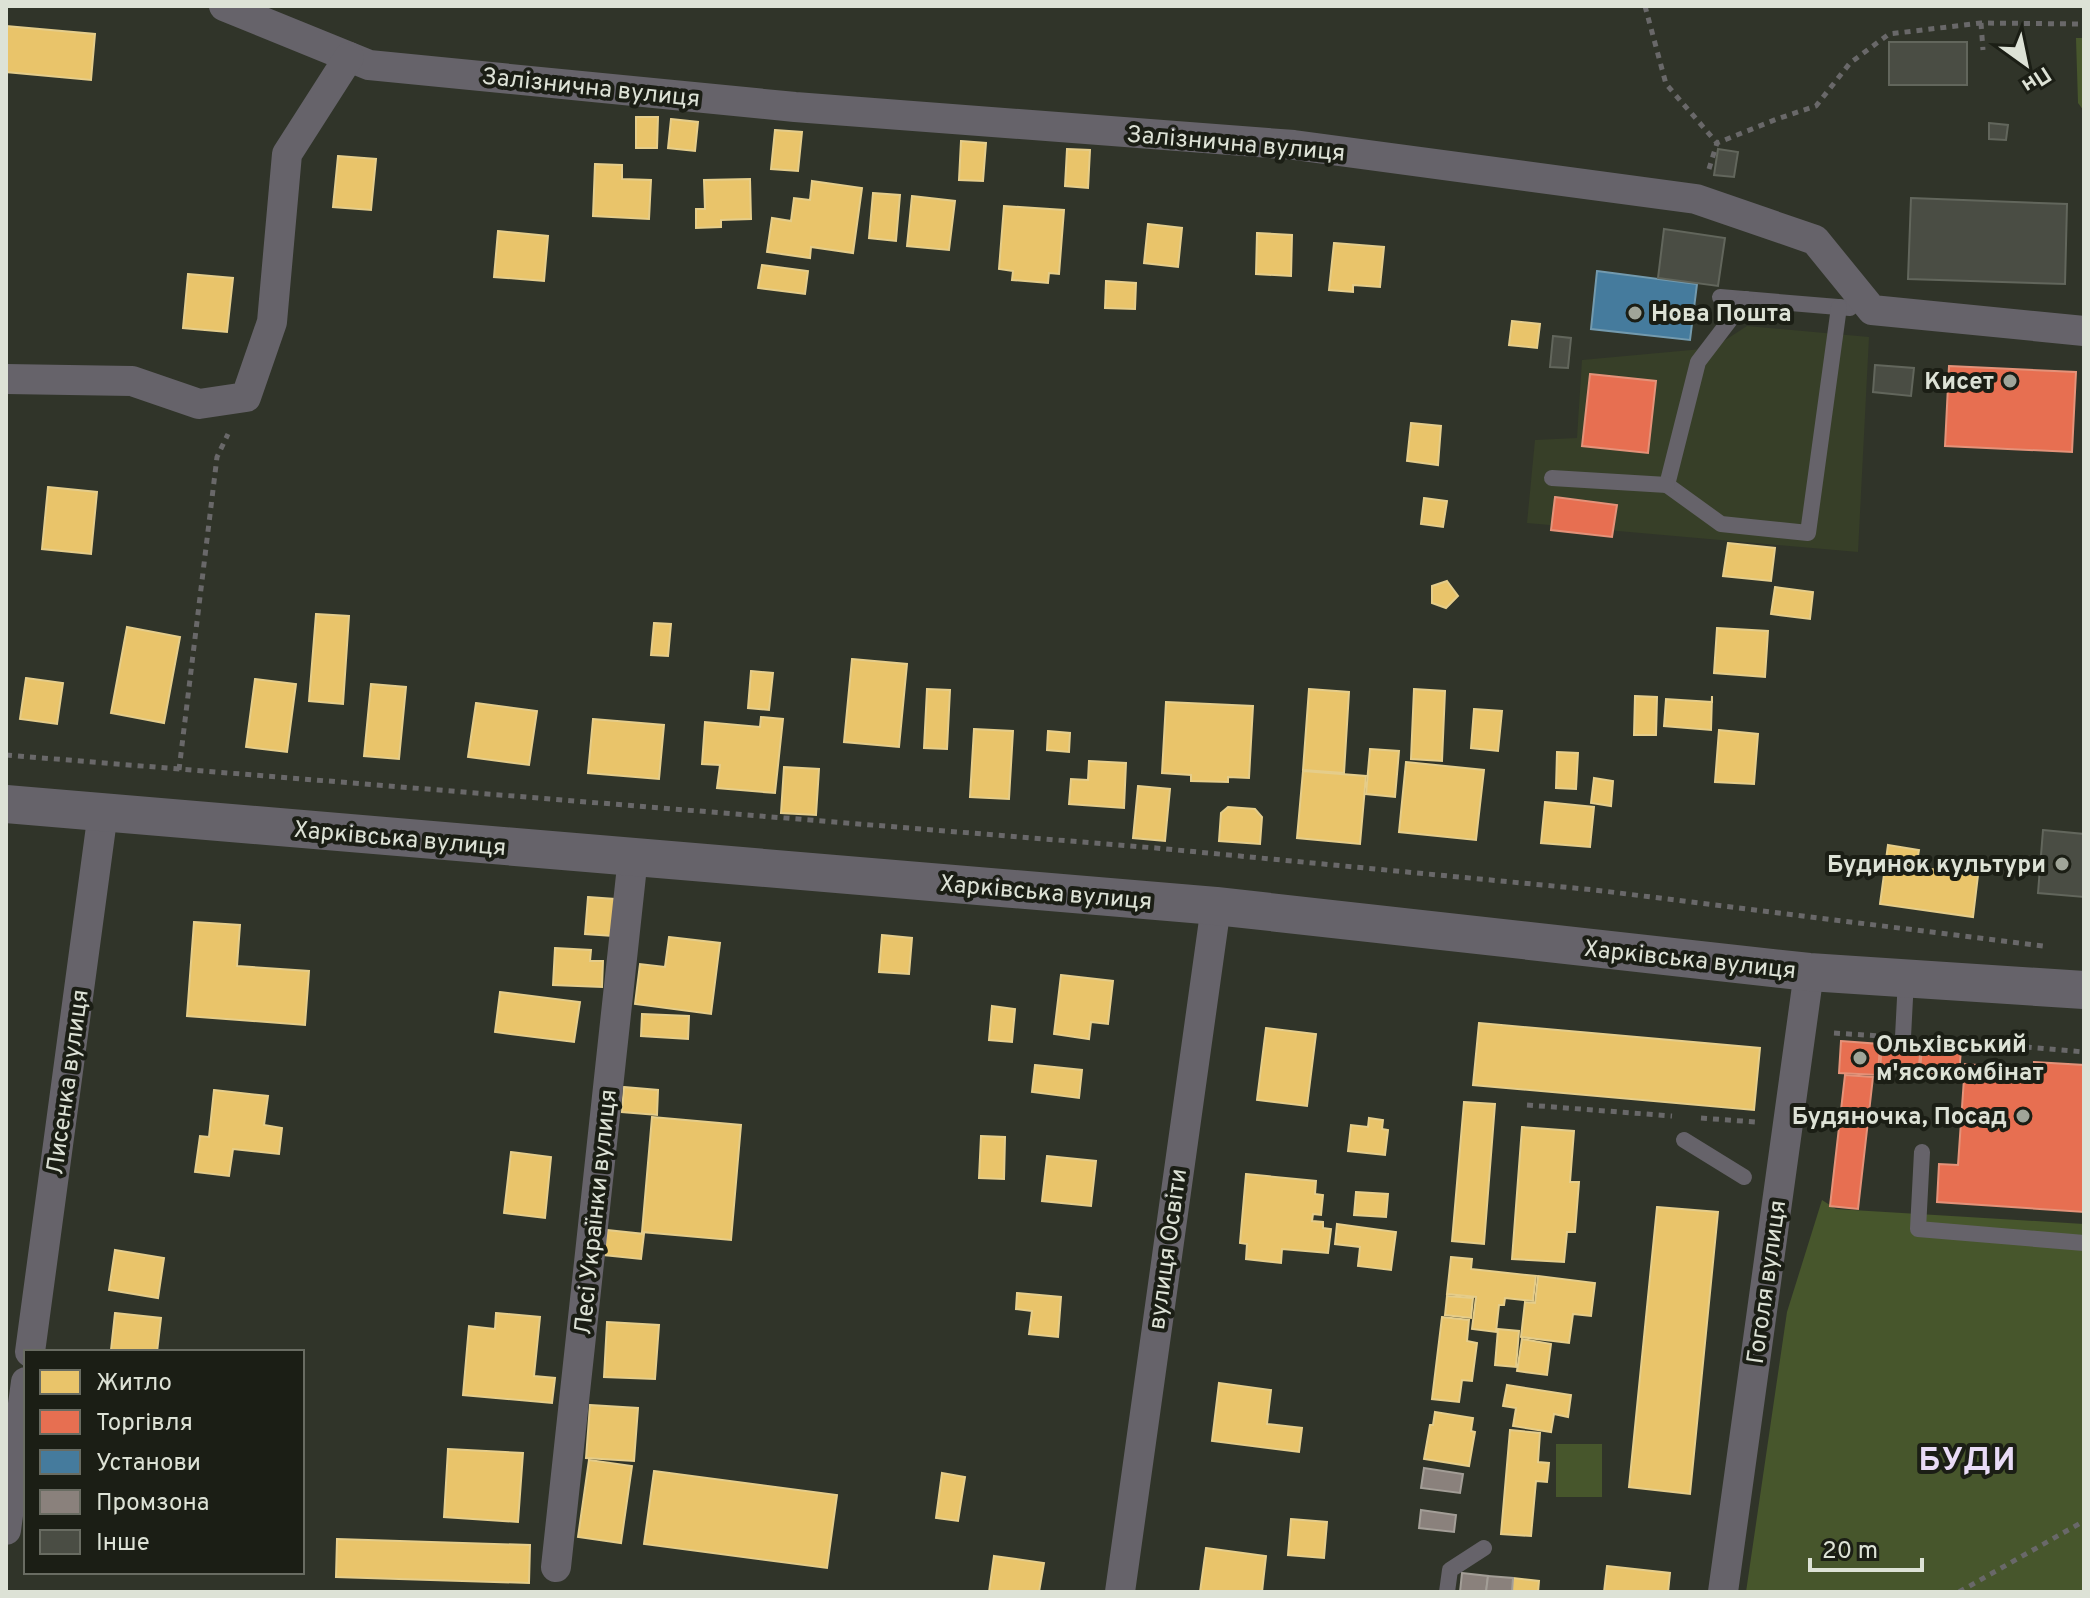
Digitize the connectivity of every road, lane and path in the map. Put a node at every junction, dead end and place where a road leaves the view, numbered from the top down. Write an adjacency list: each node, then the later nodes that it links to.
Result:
1 (224, 6): 6 (street, Залізнична вулиця)
2 (1645, 6): 7 (path)
3 (1981, 23): 4 (path); 5 (path); 7 (path)
4 (2084, 24)
5 (1983, 50)
6 (349, 57): 8 (street, Залізнична вулиця); 15 (street)
7 (1717, 143): 8 (path)
8 (1696, 199): 12 (street, Залізнична вулиця)
9 (1720, 297): 10 (lane)
10 (1746, 299): 11 (lane); 17 (lane)
11 (1839, 307): 12 (lane); 17 (lane)
12 (1872, 310): 13 (street)
13 (2084, 331)
14 (6, 379): 15 (street)
15 (246, 397): 19 (path)
16 (1552, 478): 17 (lane)
17 (1667, 485)
18 (6, 755): 19 (path)
19 (179, 770): 24 (path)
20 (6, 804): 21 (street, Харківська вулиця)
21 (103, 812): 22 (street, Харківська вулиця); 39 (street, Лисенка вулиця)
22 (633, 857): 23 (street, Харківська вулиця); 44 (street, Лесі Українки вулиця)
23 (1216, 906): 25 (street, Харківська вулиця); 45 (street, вулиця Освіти)
24 (2053, 947)
25 (1809, 972): 26 (street, Харківська вулиця); 28 (street, Гоголя вулиця)
26 (1906, 979): 27 (street, Харківська вулиця); 29 (lane)
27 (2084, 990)
28 (1801, 1030): 29 (path); 34 (street, Гоголя вулиця)
29 (1903, 1037): 30 (path)
30 (2084, 1052)
31 (1527, 1105): 32 (path)
32 (1678, 1116)
33 (1693, 1117): 34 (path)
34 (1788, 1126): 47 (street, Гоголя вулиця)
35 (1684, 1140): 37 (lane)
36 (1922, 1152): 38 (lane)
37 (1744, 1177)
38 (2084, 1243)
39 (30, 1350)
40 (24, 1397): 42 (street)
41 (2084, 1521): 48 (path)
42 (6, 1530)
43 (1484, 1548): 46 (lane)
44 (556, 1567)
45 (1120, 1592)
46 (1447, 1592)
47 (1723, 1592)
48 (1959, 1592)

